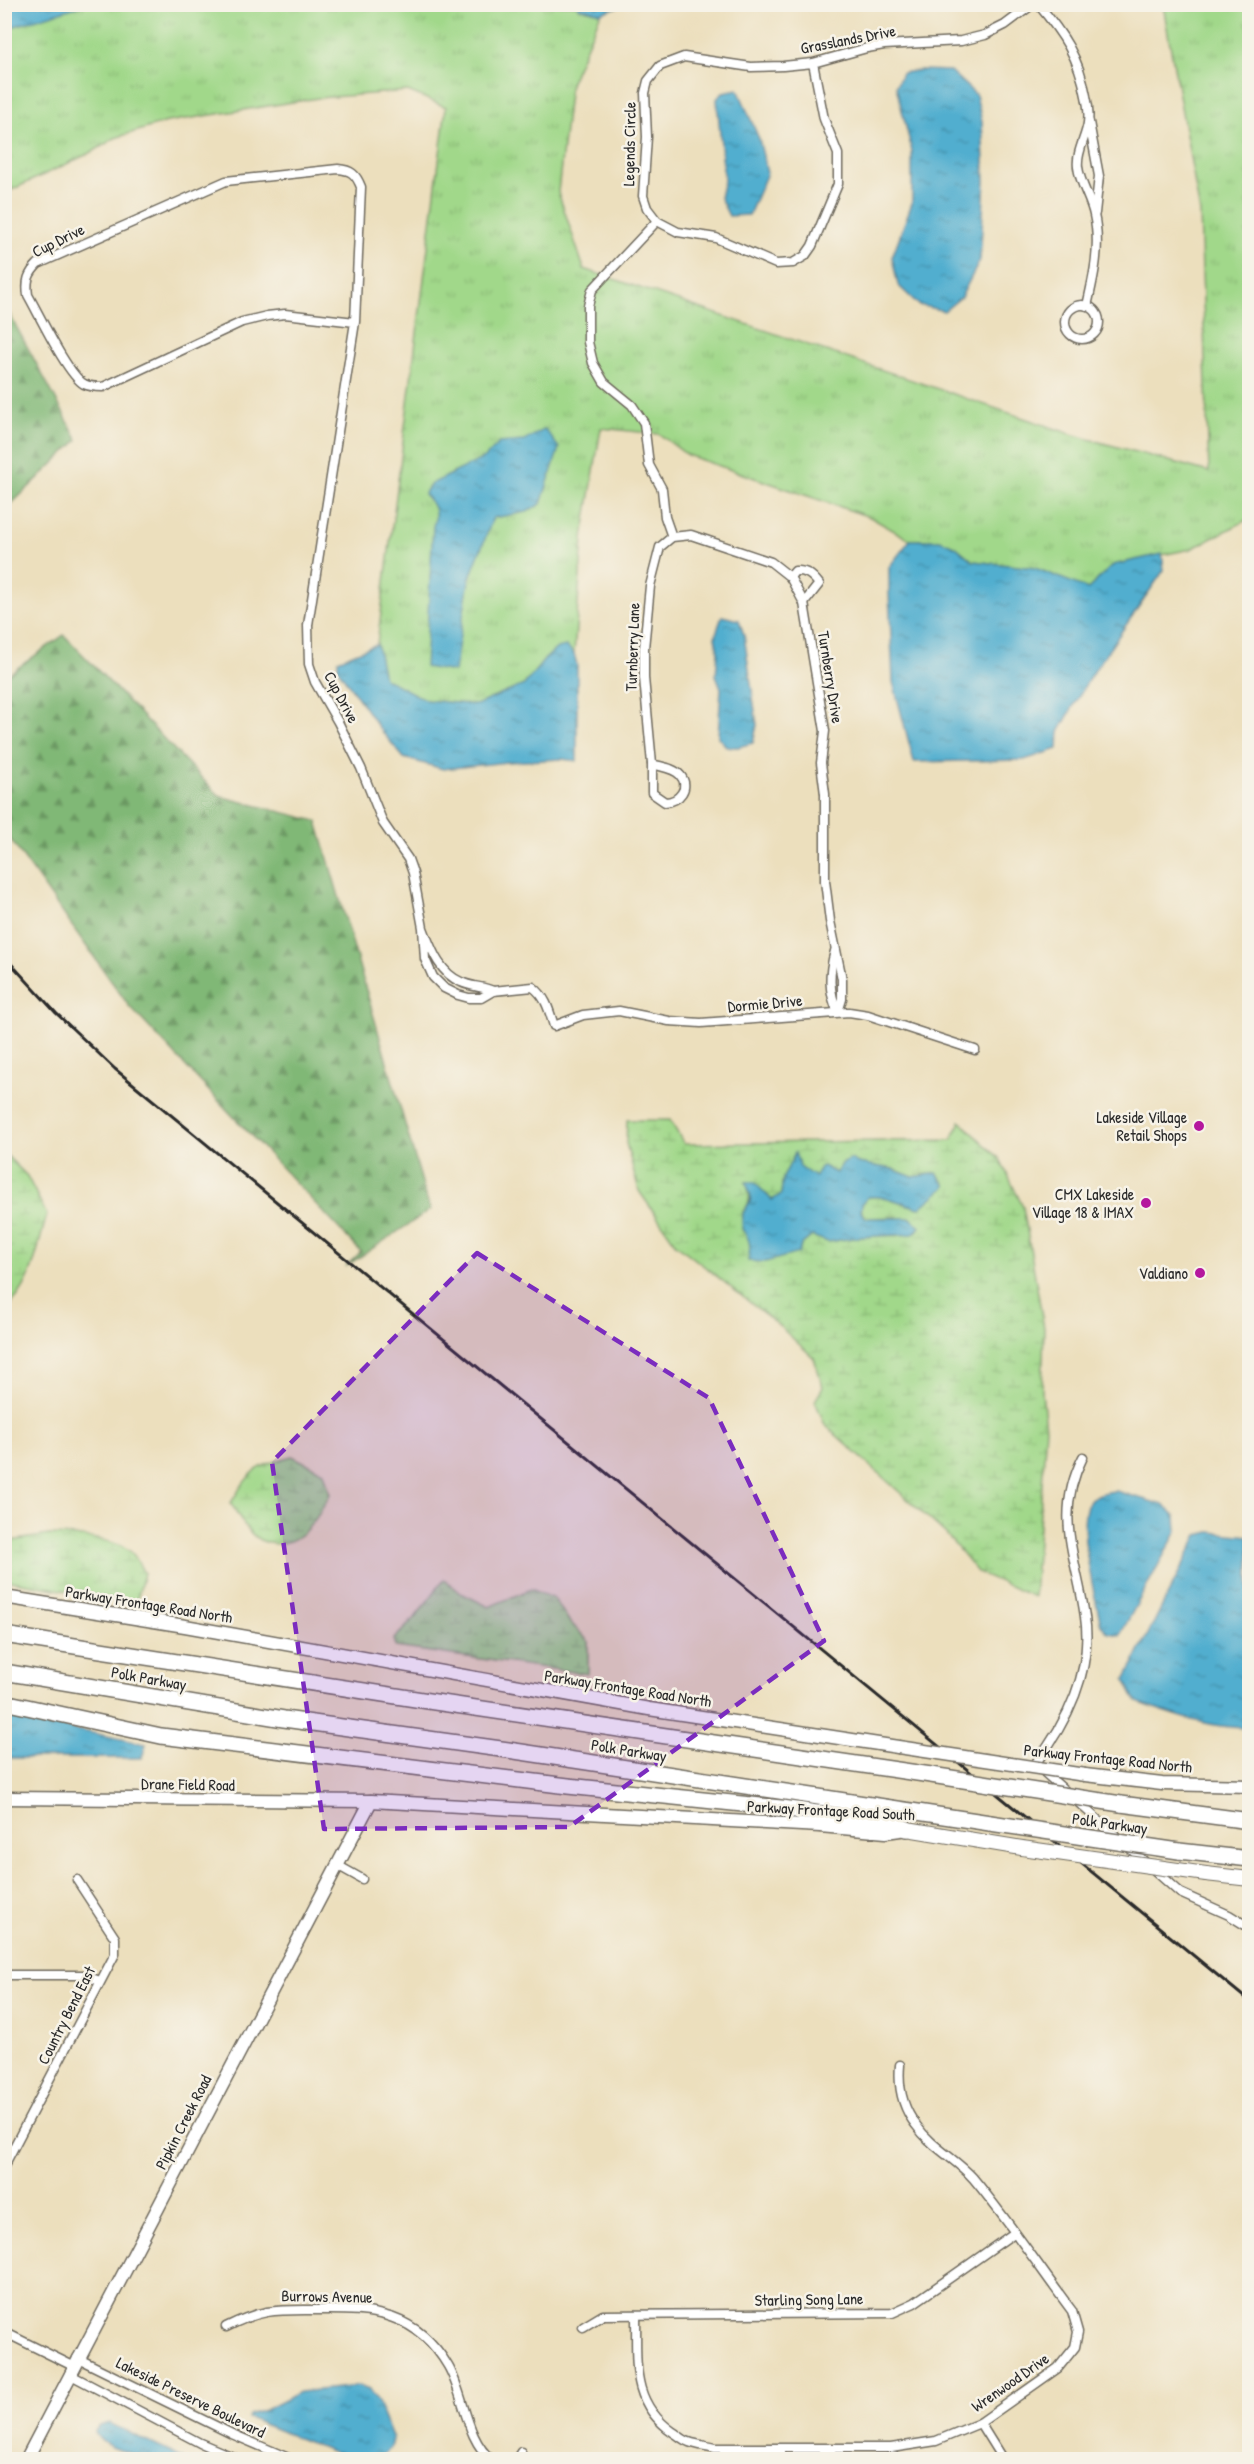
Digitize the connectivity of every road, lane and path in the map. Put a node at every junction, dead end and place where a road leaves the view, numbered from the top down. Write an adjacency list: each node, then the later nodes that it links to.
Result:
1 (1034, 4): 3 (street, Grasslands Drive)
2 (1038, 4): 5 (street)
3 (813, 63): 4 (street, Grasslands Drive); 7 (street)
4 (660, 66): 7 (street, Legends Circle)
5 (1089, 122): 6 (street); 6 (street)
6 (1094, 215): 8 (street)
7 (657, 221): 10 (street)
8 (1087, 306): 8 (street)
9 (355, 322): 9 (street, Cup Drive); 14 (street, Cup Drive)
10 (672, 537): 11 (street, Turnberry Drive); 13 (street, Turnberry Lane)
11 (790, 577): 12 (street, Turnberry Drive); 12 (street)
12 (804, 603): 18 (street, Turnberry Drive)
13 (652, 764): 13 (street, Turnberry Lane)
14 (423, 928): 15 (street); 16 (street)
15 (454, 978): 16 (street); 17 (street)
16 (448, 990): 17 (street)
17 (493, 990): 18 (street, Dormie Drive)
18 (838, 1012): 19 (street, Dormie Drive)
19 (975, 1050)
20 (1083, 1457): 37 (street)
21 (4, 1597): 25 (main road, Parkway Frontage Road North, bridge)
22 (4, 1635): 28 (highway, Polk Parkway, bridge)
23 (4, 1672): 32 (highway, Polk Parkway, bridge)
24 (4, 1702): 31 (highway)
25 (1250, 1786)
26 (4, 1798): 27 (main road, Drane Field Road)
27 (371, 1801): 31 (main road, Parkway Frontage Road South); 33 (main road, Pipkin Creek Road)
28 (1181, 1813): 29 (highway); 30 (highway, Polk Parkway)
29 (1250, 1813)
30 (1250, 1821)
31 (907, 1829): 35 (main road, Parkway Frontage Road South, bridge)
32 (1250, 1859)
33 (337, 1865): 34 (street); 47 (main road, Pipkin Creek Road)
34 (362, 1879)
35 (1250, 1879)
36 (77, 1880): 39 (street, Country Bend East)
37 (1250, 1928)
38 (4, 1975): 39 (street)
39 (100, 1981): 41 (street, Country Bend East)
40 (900, 2065): 42 (street, Wrenwood Drive)
41 (4, 2166)
42 (1014, 2233): 43 (street, Starling Song Lane); 48 (street, Wrenwood Drive)
43 (636, 2315): 45 (street, Starling Song Lane); 49 (street, Wrenwood Drive)
44 (226, 2327): 53 (street, Burrows Avenue)
45 (584, 2327)
46 (4, 2332): 47 (street)
47 (73, 2366): 50 (main road, Pipkin Creek Road); 51 (street, Lakeside Preserve Boulevard); 52 (street, Lakeside Preserve Boulevard)
48 (980, 2423): 49 (street, Wrenwood Drive); 55 (street)
49 (780, 2449): 54 (street)
50 (26, 2460)
51 (240, 2460)
52 (293, 2460)
53 (492, 2460)
54 (780, 2460)
55 (1003, 2460)

